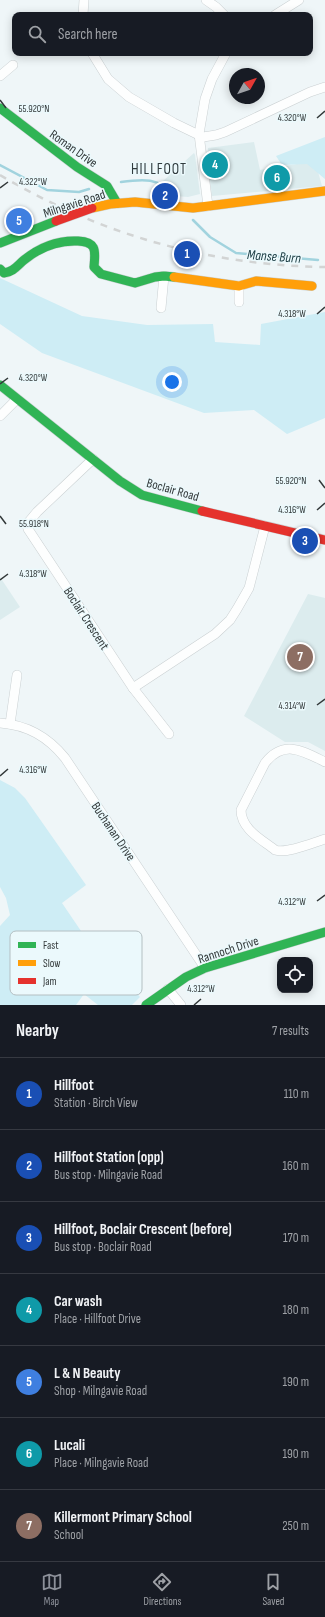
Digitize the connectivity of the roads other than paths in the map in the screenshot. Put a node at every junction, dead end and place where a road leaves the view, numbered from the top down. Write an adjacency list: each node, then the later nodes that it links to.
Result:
1 (84, 0): 4 (street)
2 (206, 0): 5 (street)
3 (299, 0): 6 (street)
4 (83, 12)
5 (221, 12)
6 (280, 12)
7 (94, 56): 13 (street)
8 (224, 56): 13 (street)
9 (13, 65): 10 (street)
10 (0, 76)
11 (325, 87): 13 (street)
12 (0, 108): 14 (main road, Roman Drive)
13 (199, 134): 18 (street)
14 (95, 179): 16 (main road, Roman Drive); 17 (main road, Roman Drive)
15 (325, 191): 18 (main road, Milngavie Road)
16 (98, 200): 17 (main road, Milngavie Road); 19 (main road, Milngavie Road, bridge)
17 (117, 203): 18 (main road, Milngavie Road)
18 (208, 206)
19 (0, 243)
20 (0, 269): 21 (main road)
21 (164, 276): 22 (main road); 25 (street)
22 (239, 286): 23 (main road); 24 (street)
23 (312, 286)
24 (239, 302)
25 (161, 308)
26 (0, 385): 27 (main road, Boclair Road)
27 (16, 399): 28 (street); 29 (main road, Boclair Road)
28 (0, 416)
29 (93, 459): 30 (main road, Boclair Road); 33 (street, Boclair Crescent)
30 (265, 526): 31 (main road, Boclair Road); 33 (street)
31 (325, 540)
32 (17, 675): 35 (street)
33 (133, 688): 36 (street, Boclair Crescent)
34 (0, 723): 35 (street, Buchanan Drive)
35 (10, 724): 40 (street, Buchanan Drive)
36 (169, 734)
37 (325, 762): 38 (street)
38 (325, 839)
39 (325, 932): 40 (main road, Rannoch Drive)
40 (206, 968): 41 (main road, Rannoch Drive)
41 (168, 989): 42 (main road, Rannoch Drive); 43 (street)
42 (146, 1005)
43 (181, 1005)

